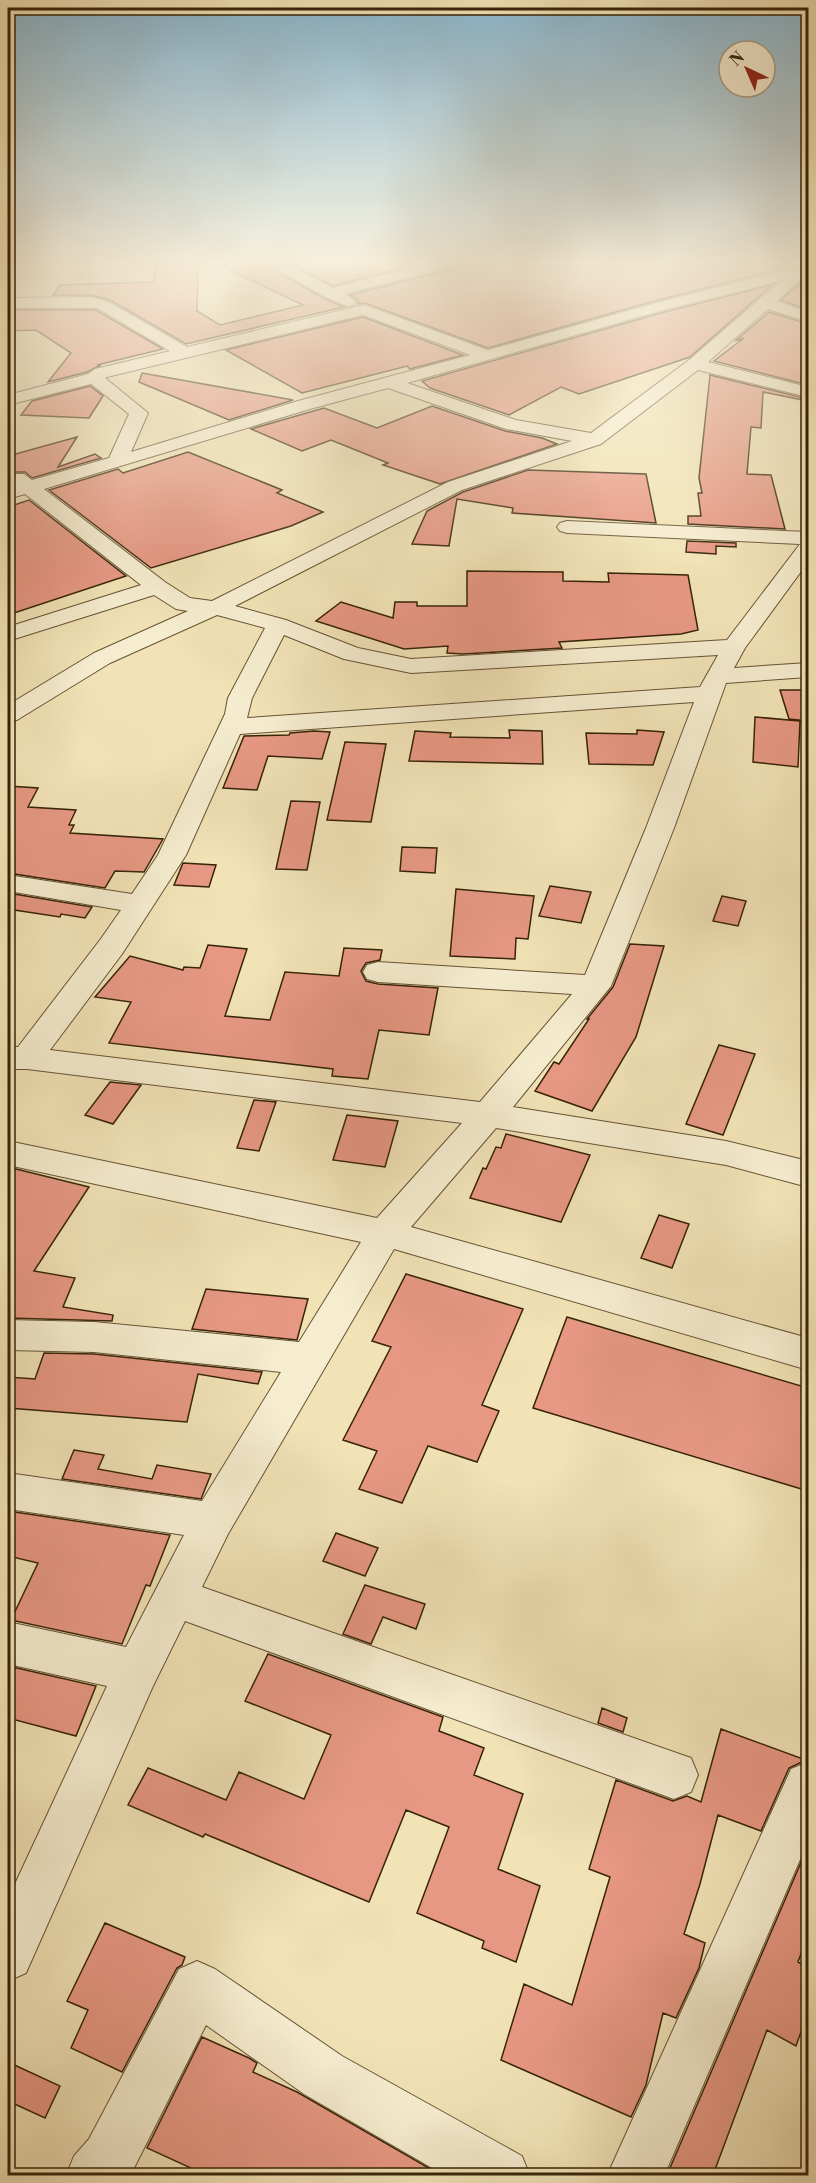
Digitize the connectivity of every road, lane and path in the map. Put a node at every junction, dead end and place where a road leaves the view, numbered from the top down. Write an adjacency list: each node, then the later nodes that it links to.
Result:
1 (131, 366): 5 (street)
2 (450, 366): 6 (street)
3 (693, 366): 9 (street)
4 (703, 366): 7 (street)
5 (94, 378): 8 (street); 10 (street)
6 (389, 382): 9 (street); 10 (street)
7 (808, 392)
8 (8, 400)
9 (594, 440): 18 (street)
10 (117, 462): 12 (street)
11 (8, 471): 12 (street)
12 (30, 486): 13 (street); 17 (street)
13 (8, 493)
14 (567, 527): 15 (street)
15 (808, 538)
16 (808, 548): 22 (street)
17 (157, 588): 18 (street); 20 (street)
18 (215, 608): 19 (street); 23 (street)
19 (278, 625): 22 (street); 24 (street)
20 (8, 634)
21 (808, 669): 22 (street)
22 (721, 672): 24 (street); 28 (street)
23 (8, 715)
24 (231, 728): 26 (street)
25 (8, 883): 26 (street)
26 (140, 904): 29 (street)
27 (378, 972): 28 (street)
28 (596, 986): 30 (street)
29 (17, 1058): 30 (street)
30 (488, 1115): 32 (street); 33 (street)
31 (8, 1153): 33 (street)
32 (808, 1174)
33 (385, 1233): 35 (street); 36 (street)
34 (8, 1335): 36 (street)
35 (808, 1354)
36 (309, 1359): 38 (street)
37 (8, 1491): 38 (street)
38 (213, 1521): 39 (street)
39 (174, 1597): 41 (street); 42 (street)
40 (8, 1643): 41 (street)
41 (137, 1671): 44 (street)
42 (674, 1775)
43 (808, 1786): 47 (street)
44 (8, 1955)
45 (94, 2175): 46 (street)
46 (502, 2175)
47 (635, 2175)

